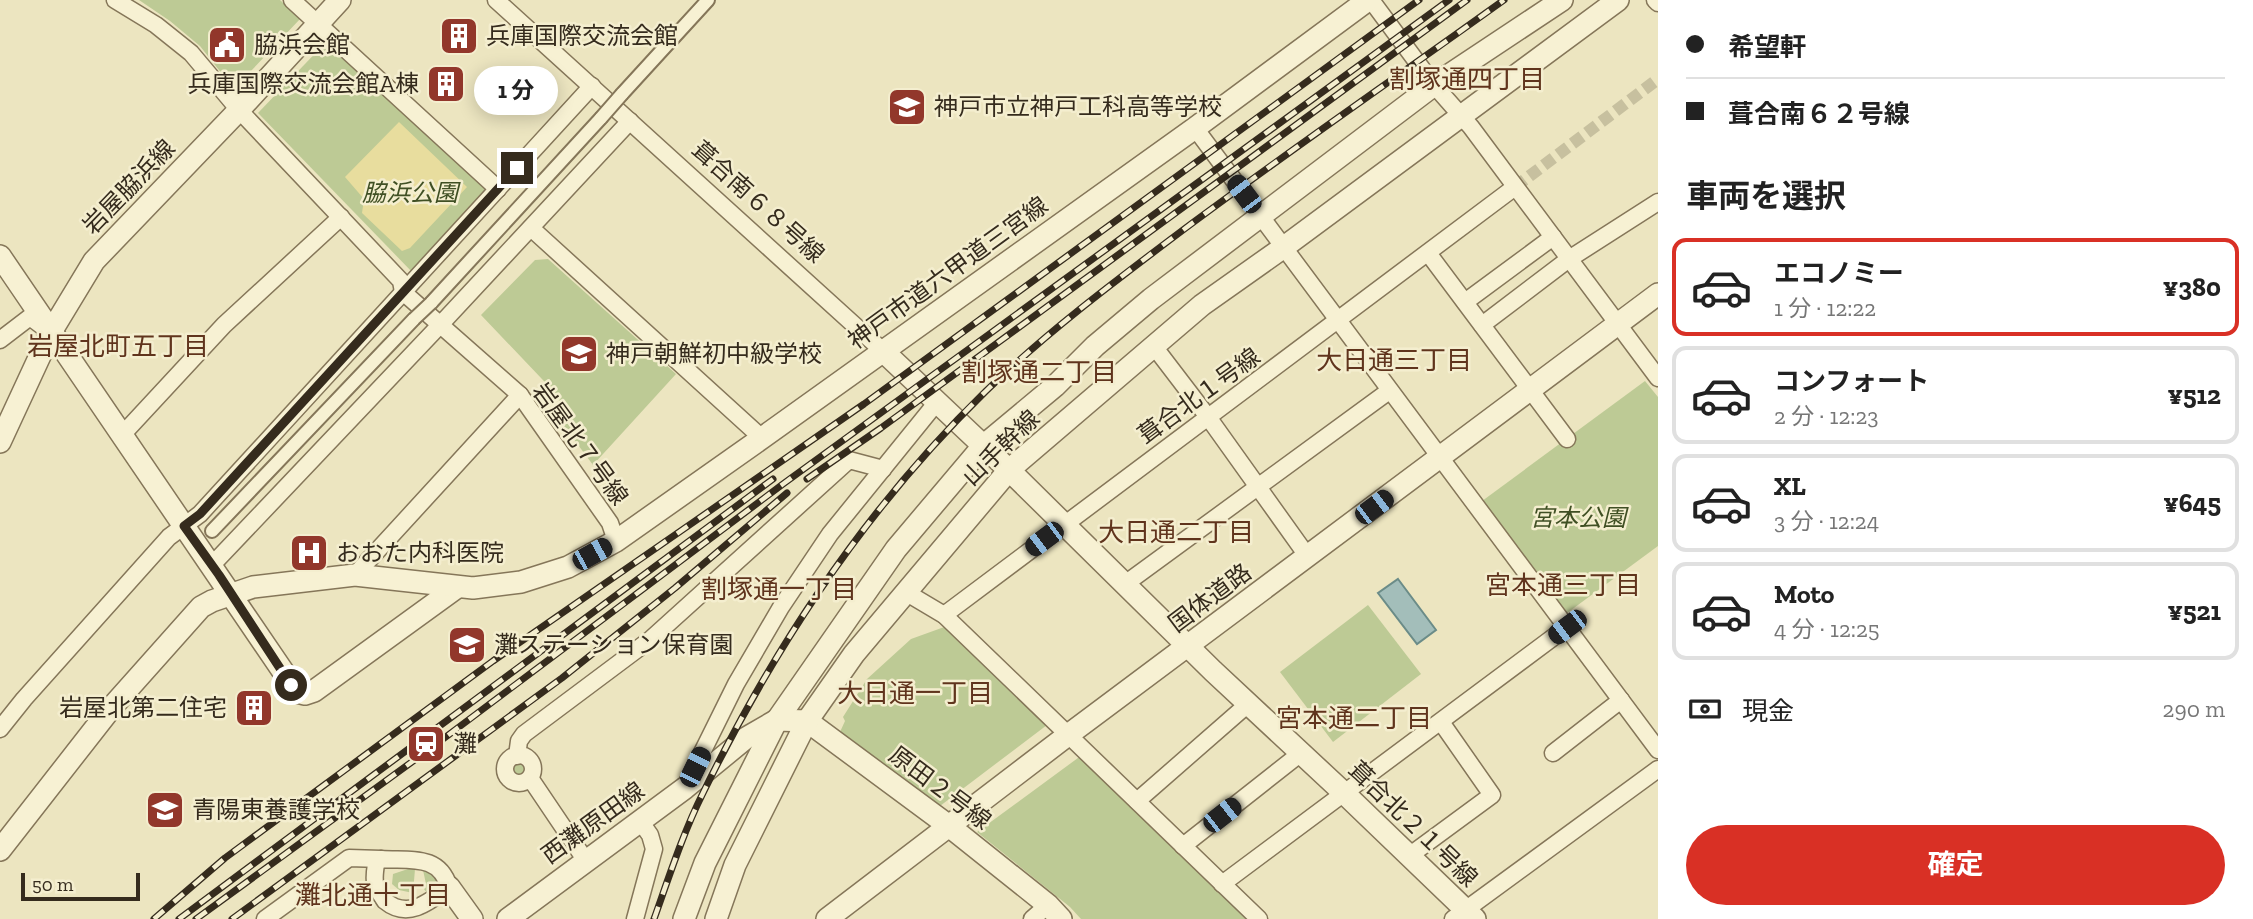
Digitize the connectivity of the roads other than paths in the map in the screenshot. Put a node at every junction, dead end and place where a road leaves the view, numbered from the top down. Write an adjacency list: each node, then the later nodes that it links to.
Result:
1 (292, 0): 9 (street)
2 (340, 0): 9 (street, 岩屋脇浜線)
3 (496, 0): 11 (street, 葺合南６８号線)
4 (708, 0): 55 (street, bridge)
5 (1369, 0): 10 (street); 15 (street, 神戸市道六甲道三宮線)
6 (1562, 0): 10 (street, 山手幹線)
7 (1618, 0): 13 (street, 山手幹線)
8 (118, 1): 12 (street, 岩屋北７号線)
9 (318, 24): 12 (street, 岩屋脇浜線); 17 (street)
10 (1434, 85): 13 (street); 19 (street, 山手幹線)
11 (592, 86): 14 (street, 葺合南６８号線); 17 (street)
12 (239, 110): 20 (street, 岩屋北７号線); 34 (street, 岩屋脇浜線)
13 (1461, 115): 16 (street); 23 (street, 山手幹線)
14 (630, 121): 21 (street); 37 (street, 葺合南６８号線)
15 (1195, 128): 19 (street); 37 (street, 神戸市道六甲道三宮線)
16 (1516, 187): 22 (street); 24 (street, 葺合北１号線)
17 (498, 189): 27 (street)
18 (1658, 202): 26 (street)
19 (1260, 216): 23 (street); 48 (street, 山手幹線)
20 (341, 217): 27 (street, 岩屋北７号線); 44 (street)
21 (531, 228): 32 (street); 45 (street)
22 (1553, 237): 26 (street); 29 (street)
23 (1283, 247): 30 (street); 36 (street, 山手幹線)
24 (1429, 253): 29 (street); 30 (street, 葺合北１号線)
25 (0, 256): 34 (street)
26 (1569, 259): 31 (street); 33 (street)
27 (403, 292): 32 (street, 岩屋北７号線); 54 (street)
28 (1658, 294): 31 (street, 国体道路)
29 (1465, 302): 33 (street)
30 (1338, 322): 40 (street); 43 (street, 葺合北１号線)
31 (1617, 324): 38 (street); 39 (street, 国体道路)
32 (440, 325): 41 (street, 岩屋北７号線); 58 (street)
33 (1482, 325): 39 (street)
34 (51, 332): 35 (street); 44 (street); 47 (street, 岩屋脇浜線)
35 (0, 340)
36 (1153, 345): 43 (street); 51 (street, 山手幹線)
37 (884, 352): 42 (street, 葺合南６８号線); 45 (street, 神戸市道六甲道三宮線)
38 (1658, 378)
39 (1530, 390): 46 (street); 49 (street, 国体道路)
40 (1390, 391): 49 (street); 52 (street)
41 (520, 395): 56 (street, 岩屋北７号線); 59 (street)
42 (937, 402): 48 (street, 葺合南６８号線); 50 (street)
43 (1208, 417): 52 (street); 53 (street, 葺合北１号線)
44 (122, 435): 54 (street)
45 (762, 438): 56 (street, 神戸市道六甲道三宮線)
46 (1567, 439)
47 (0, 442)
48 (983, 446): 51 (street, 葺合北２１号線); 69 (street, 山手幹線)
49 (1440, 458): 57 (street, 国体道路); 65 (street)
50 (883, 469): 77 (street); 80 (street)
51 (1009, 470): 53 (street, 葺合北２１号線); 62 (street, 山手幹線)
52 (1258, 486): 57 (street); 60 (street)
53 (1064, 524): 60 (street, 葺合北２１号線); 64 (street, 葺合北１号線)
54 (184, 526): 58 (street); 72 (street)
55 (212, 531)
56 (616, 541): 61 (street, 神戸市道六甲道三宮線)
57 (1308, 556): 66 (street, 国体道路)
58 (212, 565): 63 (street)
59 (355, 575): 61 (street, 神戸市道六甲道三宮線); 63 (street, 神戸市道六甲道三宮線)
60 (1125, 584): 66 (street, 葺合北２１号線)
61 (456, 588): 63 (street)
62 (906, 593): 64 (street); 70 (street, 山手幹線)
63 (232, 594): 86 (street, 神戸市道六甲道三宮線)
64 (944, 615): 73 (street)
65 (1567, 627): 67 (street); 71 (street)
66 (1188, 647): 68 (street, 葺合北２１号線); 73 (street, 国体道路)
67 (1621, 700): 74 (street); 75 (street)
68 (1248, 704): 76 (street, 葺合北２１号線); 82 (street)
69 (777, 720): 70 (street); 80 (street, 西灘原田線); 98 (street, 山手幹線)
70 (807, 721): 84 (street, 原田２号線); 99 (street, 山手幹線)
71 (1441, 722): 81 (street); 87 (street)
72 (0, 729)
73 (1068, 735): 82 (street); 84 (street, 国体道路)
74 (1658, 750)
75 (1553, 752)
76 (1301, 753): 81 (street, 葺合北２１号線); 85 (street)
77 (517, 756): 79 (street); 79 (street)
78 (1658, 769): 93 (street)
79 (530, 778): 89 (street)
80 (685, 788): 83 (street, 西灘原田線)
81 (1345, 794): 87 (street, 葺合北２１号線); 90 (street)
82 (1137, 801): 85 (street)
83 (640, 821): 89 (street, 西灘原田線); 97 (street)
84 (949, 826): 92 (street, 原田２号線); 100 (street, 国体道路)
85 (1183, 846): 90 (street)
86 (0, 850)
87 (1409, 856): 93 (street, 葺合北２１号線)
88 (381, 859): 91 (street); 91 (street); 94 (street)
89 (586, 861): 96 (street, 西灘原田線)
90 (1222, 884): 102 (street)
91 (449, 887): 95 (street)
92 (1055, 912): 101 (street)
93 (1464, 916)
94 (265, 919)
95 (472, 919)
96 (508, 919)
97 (635, 919)
98 (684, 919)
99 (716, 919)
100 (827, 919)
101 (1032, 919)
102 (1259, 919)

